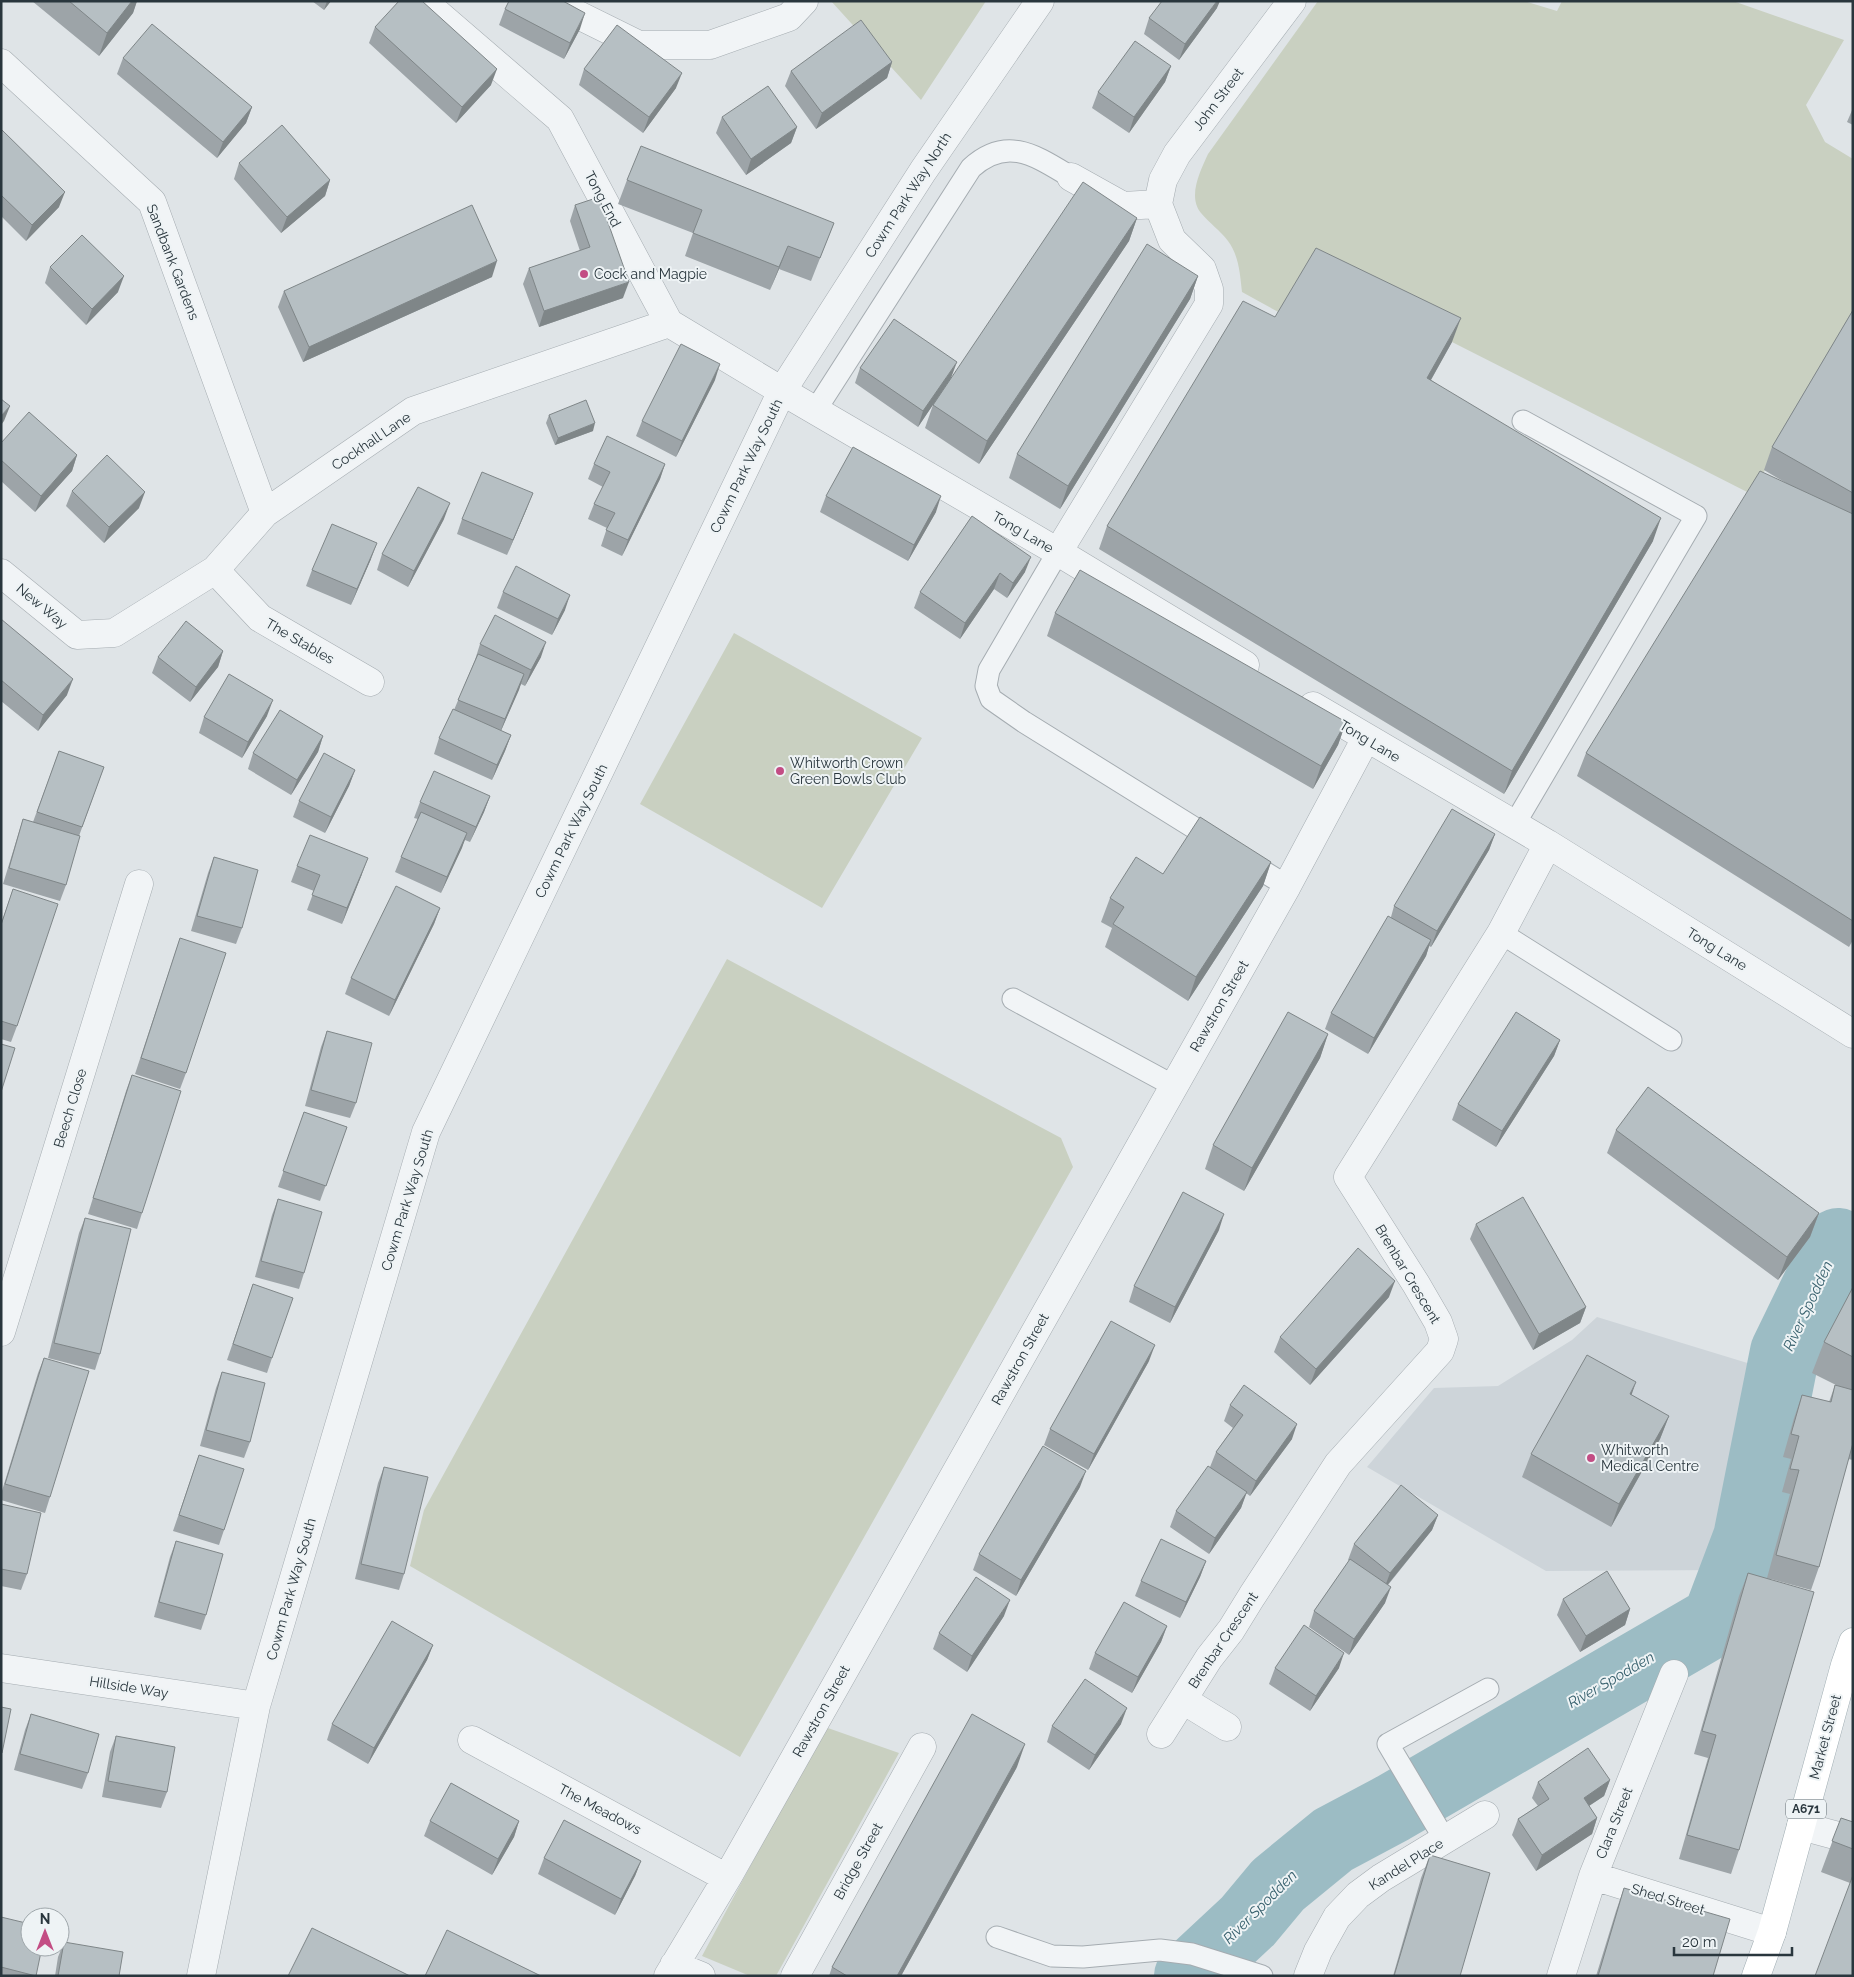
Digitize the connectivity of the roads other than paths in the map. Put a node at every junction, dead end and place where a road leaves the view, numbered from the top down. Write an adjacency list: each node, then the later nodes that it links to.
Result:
1 (423, 1): 9 (street, Tong End)
2 (550, 1): 3 (street)
3 (804, 1)
4 (1040, 1): 10 (street, Cowm Park Way North)
5 (1292, 1): 8 (street, John Street)
6 (1, 63): 13 (street, Sandbank Gardens)
7 (1072, 177): 8 (street); 11 (lane)
8 (1158, 204): 14 (street)
9 (669, 323): 10 (street); 13 (street, Cockhall Lane)
10 (782, 391): 11 (street, Tong Lane); 37 (street, Cowm Park Way South)
11 (815, 411): 14 (street, Tong Lane)
12 (1523, 421): 22 (lane)
13 (265, 514): 15 (street, Cockhall Lane)
14 (1058, 552): 18 (street, Tong Lane); 25 (lane)
15 (215, 570): 17 (street, Cockhall Lane); 19 (street, The Stables)
16 (1, 572): 17 (street, New Way)
17 (114, 633)
18 (1264, 676)
19 (370, 682)
20 (1289, 692): 21 (street, Tong Lane)
21 (1366, 738): 22 (street, Tong Lane); 25 (street, Rawstron Street)
22 (1514, 825): 23 (street, Tong Lane)
23 (1548, 844): 26 (street, Brenbar Crescent); 28 (street, Tong Lane)
24 (139, 884): 31 (street, Beech Close)
25 (1287, 886): 30 (street, Rawstron Street)
26 (1501, 933): 29 (lane); 36 (street, Brenbar Crescent)
27 (1013, 999): 30 (lane)
28 (1853, 1034)
29 (1671, 1040)
30 (1174, 1086): 47 (street, Rawstron Street)
31 (1, 1332)
32 (1853, 1642): 43 (main road, Market Street / A671)
33 (1, 1668): 37 (street, Hillside Way)
34 (1674, 1674): 46 (street, Clara Street)
35 (1488, 1689): 44 (lane)
36 (1183, 1700): 38 (street); 39 (street, Brenbar Crescent)
37 (256, 1706): 52 (street, Cowm Park Way South)
38 (1227, 1726)
39 (1161, 1734)
40 (472, 1740): 47 (street, The Meadows)
41 (922, 1747): 54 (street, Bridge Street)
42 (1485, 1816): 44 (street, Kandel Place)
43 (1801, 1826): 45 (street); 48 (main road, Market Street / A671)
44 (1438, 1830): 55 (street, Kandel Place)
45 (1853, 1840)
46 (1593, 1876): 48 (street, Shed Street); 56 (street, Clara Street)
47 (727, 1878): 50 (street, Rawstron Street)
48 (1772, 1932): 57 (main road, Market Street / A671)
49 (997, 1937): 51 (lane)
50 (671, 1970): 53 (street)
51 (1255, 1974)
52 (201, 1976)
53 (701, 1976)
54 (795, 1976)
55 (1308, 1976)
56 (1561, 1976)
57 (1756, 1976)

